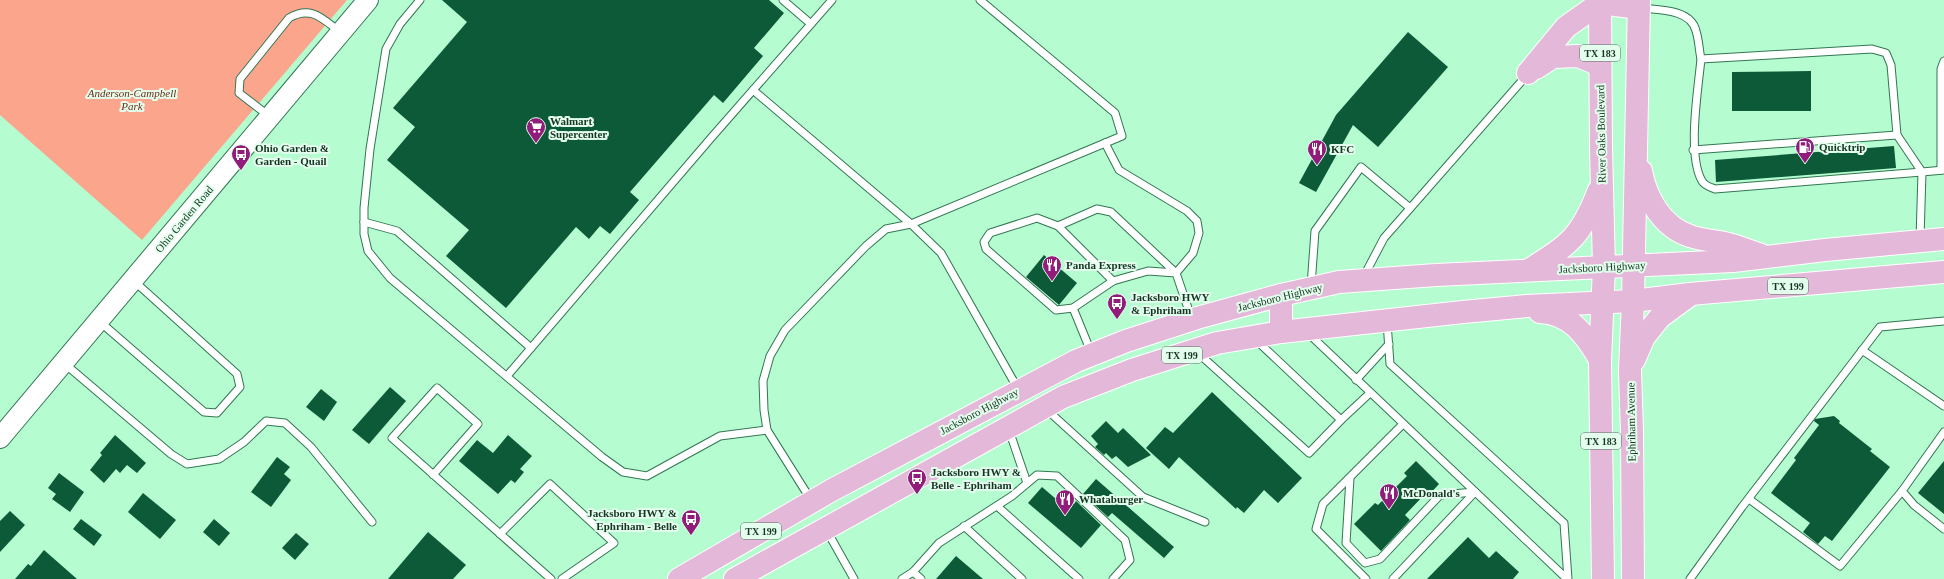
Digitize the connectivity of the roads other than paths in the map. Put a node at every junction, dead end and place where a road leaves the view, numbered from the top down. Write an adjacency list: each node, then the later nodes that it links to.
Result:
1 (368, 0): 9 (street, Ohio Garden Road)
2 (420, 0): 24 (lane)
3 (784, 0): 8 (lane)
4 (831, 0): 8 (lane)
5 (980, 0): 17 (lane)
6 (1600, 2): 7 (main road); 12 (main road, River Oaks Boulevard / TX 183); 13 (main road)
7 (1639, 4): 10 (lane); 18 (main road, TX 183)
8 (811, 24): 14 (lane)
9 (341, 32): 15 (street, Ohio Garden Road); 15 (lane)
10 (1701, 59): 16 (lane); 19 (lane)
11 (1944, 60): 20 (lane)
12 (1600, 65): 13 (main road); 22 (main road, River Oaks Boulevard / TX 183)
13 (1528, 73): 23 (lane)
14 (753, 90): 25 (lane); 53 (lane)
15 (269, 117): 35 (street, Ohio Garden Road)
16 (1896, 135): 19 (lane); 21 (lane)
17 (1105, 143): 25 (lane); 34 (lane)
18 (1636, 143): 29 (main road); 30 (main road, TX 183)
19 (1693, 150): 21 (lane)
20 (1942, 170): 21 (lane)
21 (1922, 172): 28 (lane)
22 (1601, 184): 31 (main road, River Oaks Boulevard / TX 183); 32 (main road)
23 (1410, 208): 37 (lane); 38 (lane)
24 (364, 222): 53 (lane); 60 (lane)
25 (911, 224): 62 (lane); 69 (lane)
26 (1058, 226): 34 (lane); 36 (lane); 43 (lane)
27 (1944, 239): 28 (main road, Jacksboro Highway / TX 199)
28 (1920, 242): 29 (main road, Jacksboro Highway / TX 199)
29 (1766, 257): 30 (main road, Jacksboro Highway / TX 199)
30 (1634, 266): 31 (main road, Jacksboro Highway / TX 199); 41 (main road, Ephriham Avenue / TX 183)
31 (1604, 267): 32 (main road, Jacksboro Highway / TX 199); 42 (main road, TX 183)
32 (1528, 271): 37 (main road, Jacksboro Highway / TX 199)
33 (1944, 272): 39 (main road, TX 199)
34 (1176, 273): 36 (lane); 45 (lane)
35 (133, 280): 46 (street, Ohio Garden Road); 46 (lane)
36 (1113, 281): 43 (lane)
37 (1362, 281): 38 (main road, Jacksboro Highway / TX 199)
38 (1311, 289): 40 (main road, Jacksboro Highway / TX 199)
39 (1690, 294): 41 (main road, TX 199); 59 (main road)
40 (1281, 295): 45 (main road, Jacksboro Highway / TX 199); 50 (main road)
41 (1633, 301): 42 (main road, TX 199); 59 (main road, Ephriham Avenue / TX 183)
42 (1602, 303): 44 (main road, TX 199); 57 (main road, TX 183)
43 (1073, 308): 56 (lane)
44 (1462, 312): 47 (main road, TX 199); 57 (main road)
45 (1192, 319): 56 (main road, Jacksboro Highway / TX 199)
46 (98, 320): 58 (street, Ohio Garden Road)
47 (1387, 321): 49 (main road, TX 199); 52 (lane)
48 (1944, 321): 54 (lane)
49 (1305, 329): 50 (main road, TX 199); 61 (lane)
50 (1281, 332): 51 (main road, TX 199)
51 (1252, 337): 55 (main road, TX 199); 66 (lane)
52 (1389, 344): 61 (lane); 100 (lane)
53 (532, 348): 60 (lane)
54 (1862, 350): 64 (lane); 77 (lane)
55 (1194, 351): 65 (main road, TX 199); 66 (lane)
56 (1092, 354): 62 (main road, Jacksboro Highway / TX 199)
57 (1600, 360): 101 (main road, TX 183)
58 (63, 363): 71 (street, Ohio Garden Road); 80 (lane)
59 (1630, 370): 87 (main road, Ephriham Avenue / TX 183)
60 (507, 376): 69 (lane)
61 (1356, 380): 63 (lane)
62 (1019, 390): 78 (main road, Jacksboro Highway / TX 199)
63 (1370, 393): 66 (lane); 67 (lane)
64 (1944, 406)
65 (1044, 407): 68 (main road, TX 199); 81 (lane)
66 (1341, 420)
67 (1403, 424): 73 (lane); 76 (lane)
68 (1008, 427): 74 (lane); 83 (main road, TX 199)
69 (767, 430): 78 (lane)
70 (1944, 432): 75 (lane)
71 (0, 438)
72 (433, 475): 72 (lane); 85 (lane)
73 (1350, 478): 76 (lane); 98 (lane)
74 (1027, 483): 79 (lane); 97 (lane)
75 (1902, 491): 77 (lane); 84 (lane)
76 (1475, 492): 99 (lane); 100 (lane)
77 (1749, 499): 102 (lane)
78 (812, 502): 83 (main road); 90 (main road, Jacksboro Highway / TX 199)
79 (997, 506): 82 (lane); 96 (lane)
80 (372, 522)
81 (1205, 522)
82 (964, 526): 86 (lane); 95 (lane)
83 (826, 529): 91 (main road, TX 199); 92 (lane)
84 (1944, 529)
85 (500, 534): 88 (lane); 89 (lane)
86 (912, 572): 93 (lane); 94 (lane)
87 (1634, 578)
88 (551, 579)
89 (562, 579)
90 (679, 579)
91 (735, 579)
92 (854, 579)
93 (902, 579)
94 (921, 579)
95 (1022, 579)
96 (1079, 579)
97 (1113, 579)
98 (1366, 579)
99 (1393, 579)
100 (1567, 579)
101 (1603, 579)
102 (1690, 579)

